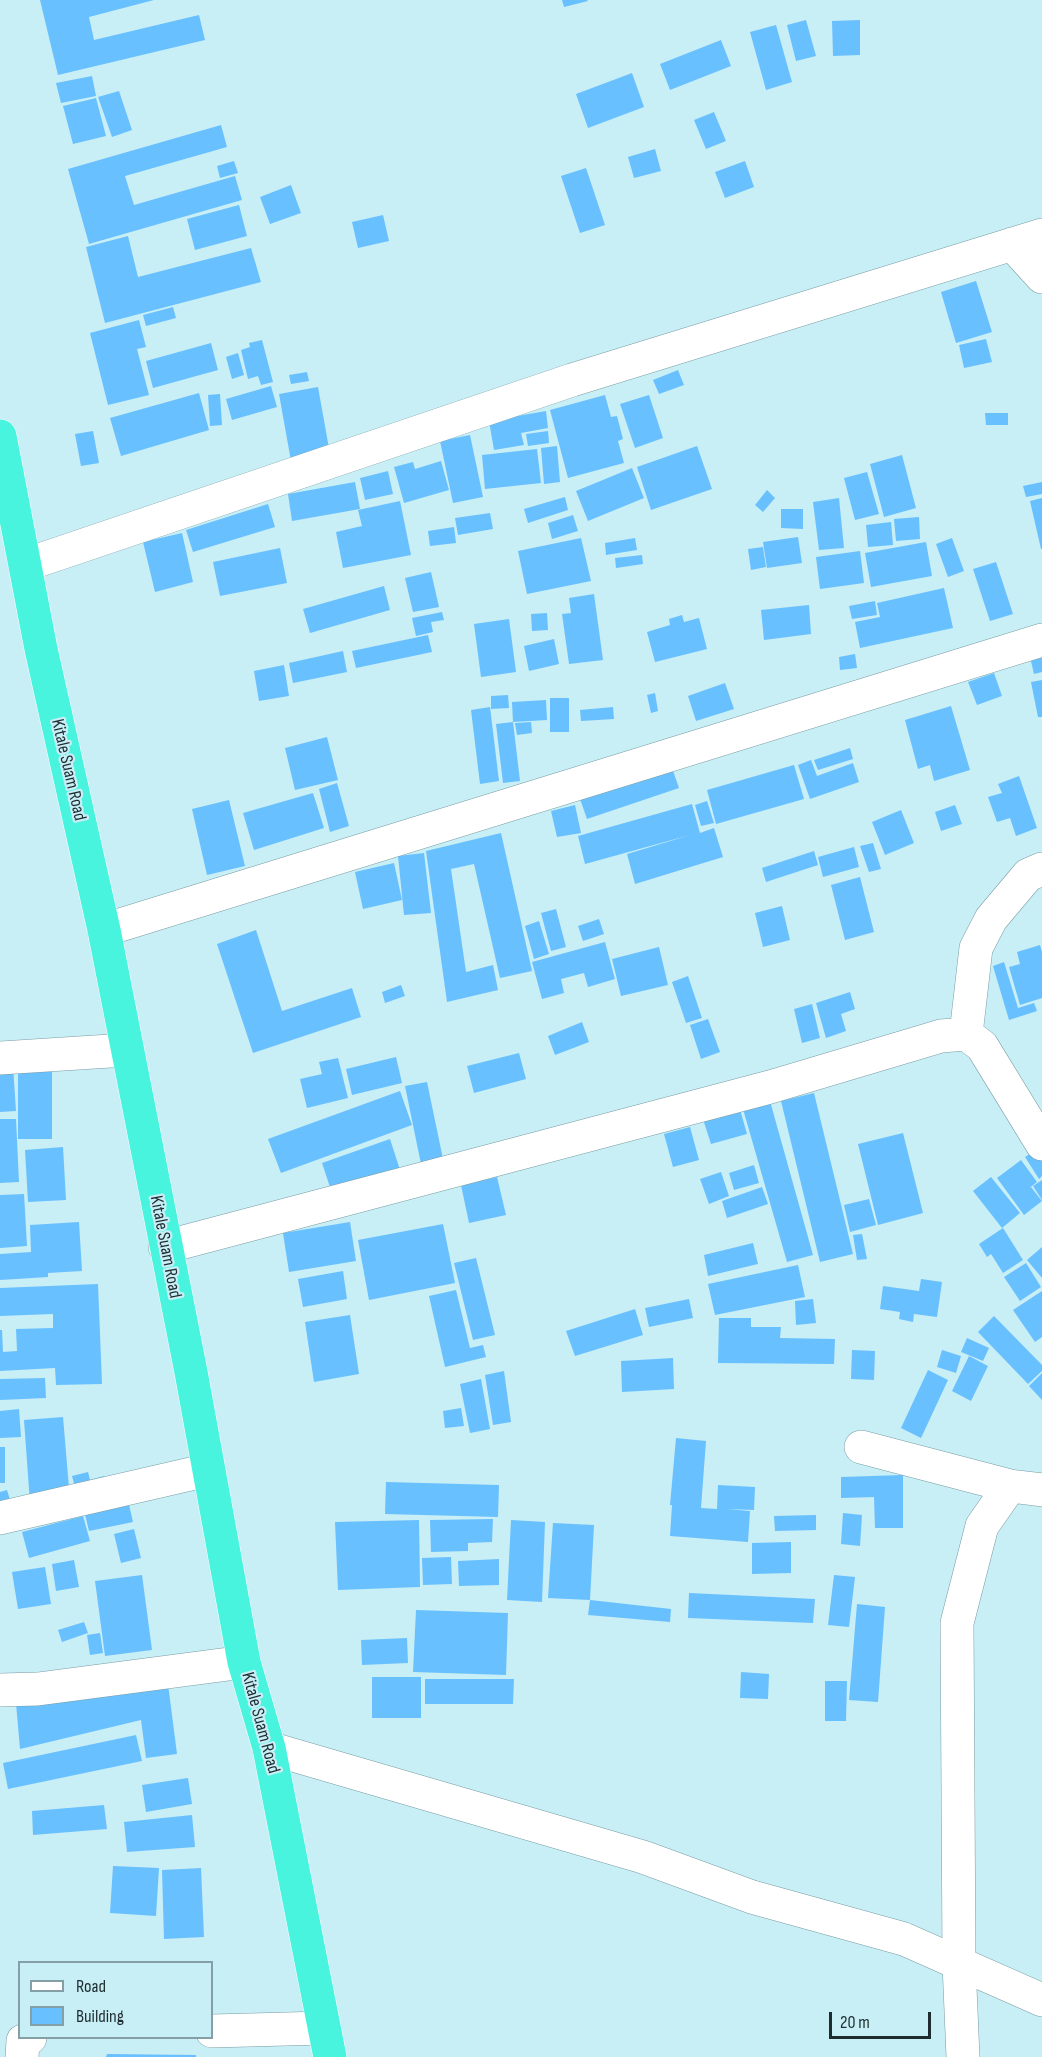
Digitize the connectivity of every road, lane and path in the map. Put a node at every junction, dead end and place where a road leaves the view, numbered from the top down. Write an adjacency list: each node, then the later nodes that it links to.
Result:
1 (1027, 239): 2 (street); 4 (street)
2 (1042, 277)
3 (0, 436): 4 (highway, Kitale Suam Road)
4 (25, 565): 7 (highway, Kitale Suam Road)
5 (1042, 640): 7 (street)
6 (1042, 869): 8 (street)
7 (104, 930): 9 (highway, Kitale Suam Road)
8 (966, 1034): 11 (street); 12 (street)
9 (126, 1050): 10 (street); 12 (highway, Kitale Suam Road)
10 (0, 1058)
11 (1042, 1144)
12 (165, 1247): 14 (highway, Kitale Suam Road)
13 (861, 1447): 15 (street)
14 (208, 1470): 17 (street); 18 (highway, Kitale Suam Road)
15 (1010, 1486): 16 (street); 21 (street)
16 (1042, 1491)
17 (0, 1518)
18 (244, 1662): 19 (street); 20 (highway, Kitale Suam Road)
19 (0, 1690)
20 (269, 1748): 21 (street); 25 (highway, Kitale Suam Road)
21 (959, 1964): 22 (street); 27 (street)
22 (1042, 2000)
23 (213, 2031): 25 (street)
24 (26, 2039): 26 (street)
25 (327, 2042)
26 (22, 2057)
27 (963, 2057)

